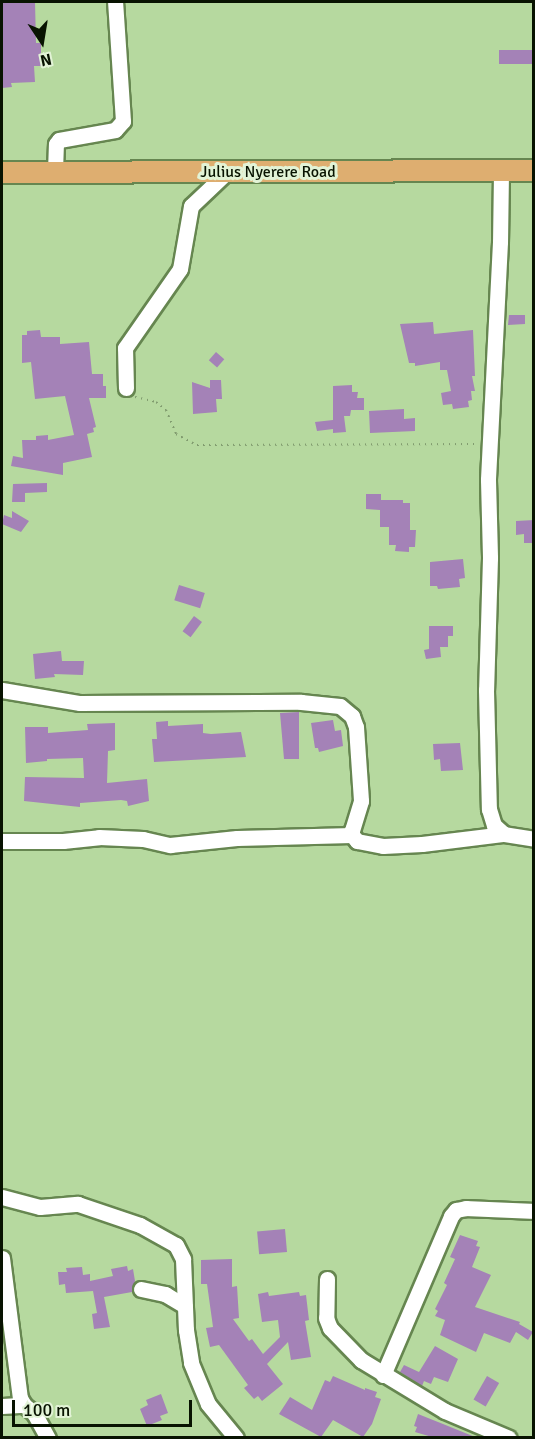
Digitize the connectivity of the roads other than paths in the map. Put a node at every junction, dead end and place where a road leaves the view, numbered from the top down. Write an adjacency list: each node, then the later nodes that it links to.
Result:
1 (115, 2): 2 (street)
2 (55, 171): 4 (highway, Julius Nyerere Road); 5 (highway, Julius Nyerere Road)
3 (534, 171): 6 (highway, Julius Nyerere Road)
4 (2, 172)
5 (227, 172): 6 (highway, Julius Nyerere Road); 7 (street)
6 (501, 172): 9 (street)
7 (129, 392)
8 (2, 690): 11 (street)
9 (489, 809): 10 (street); 12 (street)
10 (504, 834): 12 (street); 13 (street)
11 (352, 835): 12 (street); 14 (street)
12 (473, 837)
13 (534, 838)
14 (2, 841)
15 (2, 1197): 20 (street)
16 (534, 1211): 21 (street)
17 (2, 1258): 22 (street)
18 (327, 1279): 21 (street)
19 (141, 1289): 20 (street)
20 (185, 1306): 24 (street)
21 (383, 1375): 26 (street)
22 (24, 1405): 23 (street); 25 (street)
23 (2, 1406)
24 (233, 1436)
25 (48, 1437)
26 (509, 1437)

